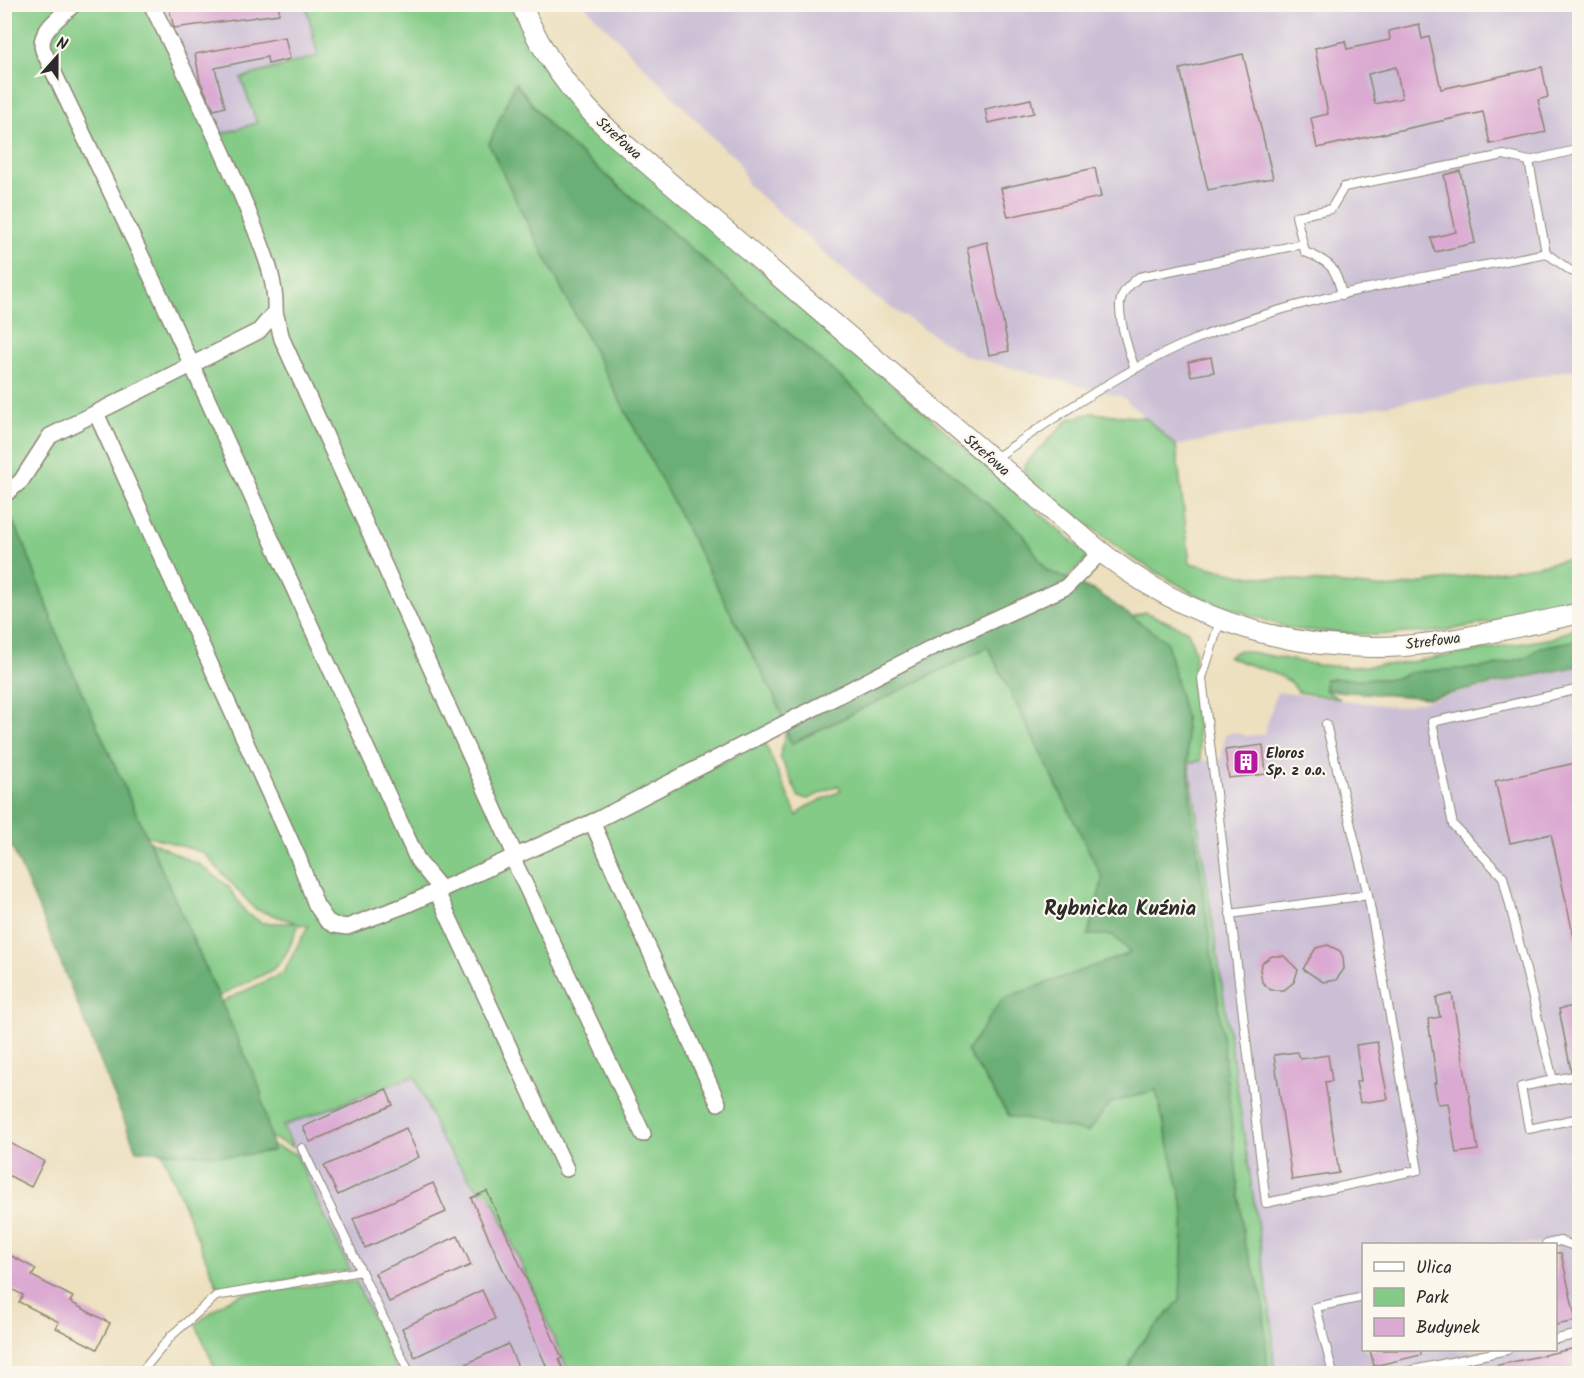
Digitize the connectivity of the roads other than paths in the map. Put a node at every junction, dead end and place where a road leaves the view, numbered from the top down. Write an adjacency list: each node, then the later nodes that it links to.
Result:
1 (74, 4): 11 (street)
2 (151, 4): 10 (street)
3 (521, 4): 14 (street, Strefowa)
4 (1580, 149): 5 (lane)
5 (1528, 161): 6 (lane); 7 (lane)
6 (1303, 244): 9 (lane); 12 (lane)
7 (1546, 254): 8 (lane); 9 (lane)
8 (1580, 273)
9 (1342, 295): 12 (lane)
10 (274, 312): 11 (street); 22 (street)
11 (192, 366): 13 (street); 23 (street)
12 (1136, 369): 14 (lane)
13 (96, 413): 15 (street); 23 (street)
14 (993, 460): 16 (street, Strefowa)
15 (4, 495)
16 (1101, 552): 18 (street, Strefowa); 21 (street)
17 (1580, 613): 18 (street, Strefowa)
18 (1220, 621): 25 (lane)
19 (1580, 689): 27 (lane)
20 (1326, 724): 24 (lane)
21 (592, 822): 22 (street); 28 (street)
22 (515, 858): 23 (street); 30 (street)
23 (439, 890): 32 (street)
24 (1368, 895): 25 (lane); 25 (lane)
25 (1230, 914)
26 (1580, 1075): 27 (lane)
27 (1553, 1080): 29 (lane)
28 (718, 1103)
29 (1580, 1118)
30 (643, 1134)
31 (302, 1148): 35 (lane)
32 (566, 1169)
33 (1553, 1243): 34 (lane)
34 (1580, 1248)
35 (361, 1271): 40 (lane); 41 (lane)
36 (1362, 1298): 42 (lane)
37 (1580, 1334): 38 (lane)
38 (1557, 1339)
39 (1502, 1351): 43 (lane)
40 (140, 1374)
41 (410, 1374)
42 (1334, 1374)
43 (1395, 1374)

